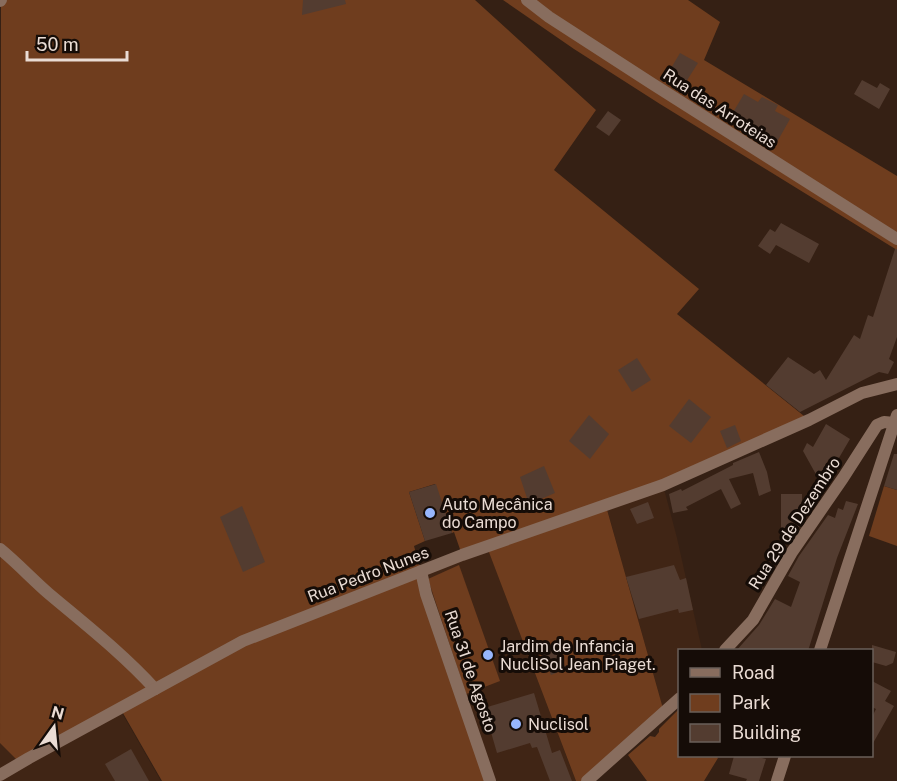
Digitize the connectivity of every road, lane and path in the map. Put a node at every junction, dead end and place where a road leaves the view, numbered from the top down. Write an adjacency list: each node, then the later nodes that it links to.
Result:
1 (527, 0): 2 (street, Rua das Arroteias)
2 (897, 239)
3 (897, 384): 6 (street, Rua Pedro Nunes)
4 (896, 419): 7 (street, Rua 29 de Dezembro); 8 (street)
5 (0, 549): 9 (street)
6 (421, 571): 9 (street, Rua Pedro Nunes); 13 (street, Rua 31 de Agosto)
7 (727, 649)
8 (821, 649)
9 (155, 689): 12 (street, Rua Pedro Nunes)
10 (678, 700): 14 (street)
11 (785, 757): 15 (street)
12 (0, 775)
13 (490, 781)
14 (587, 781)
15 (777, 781)

